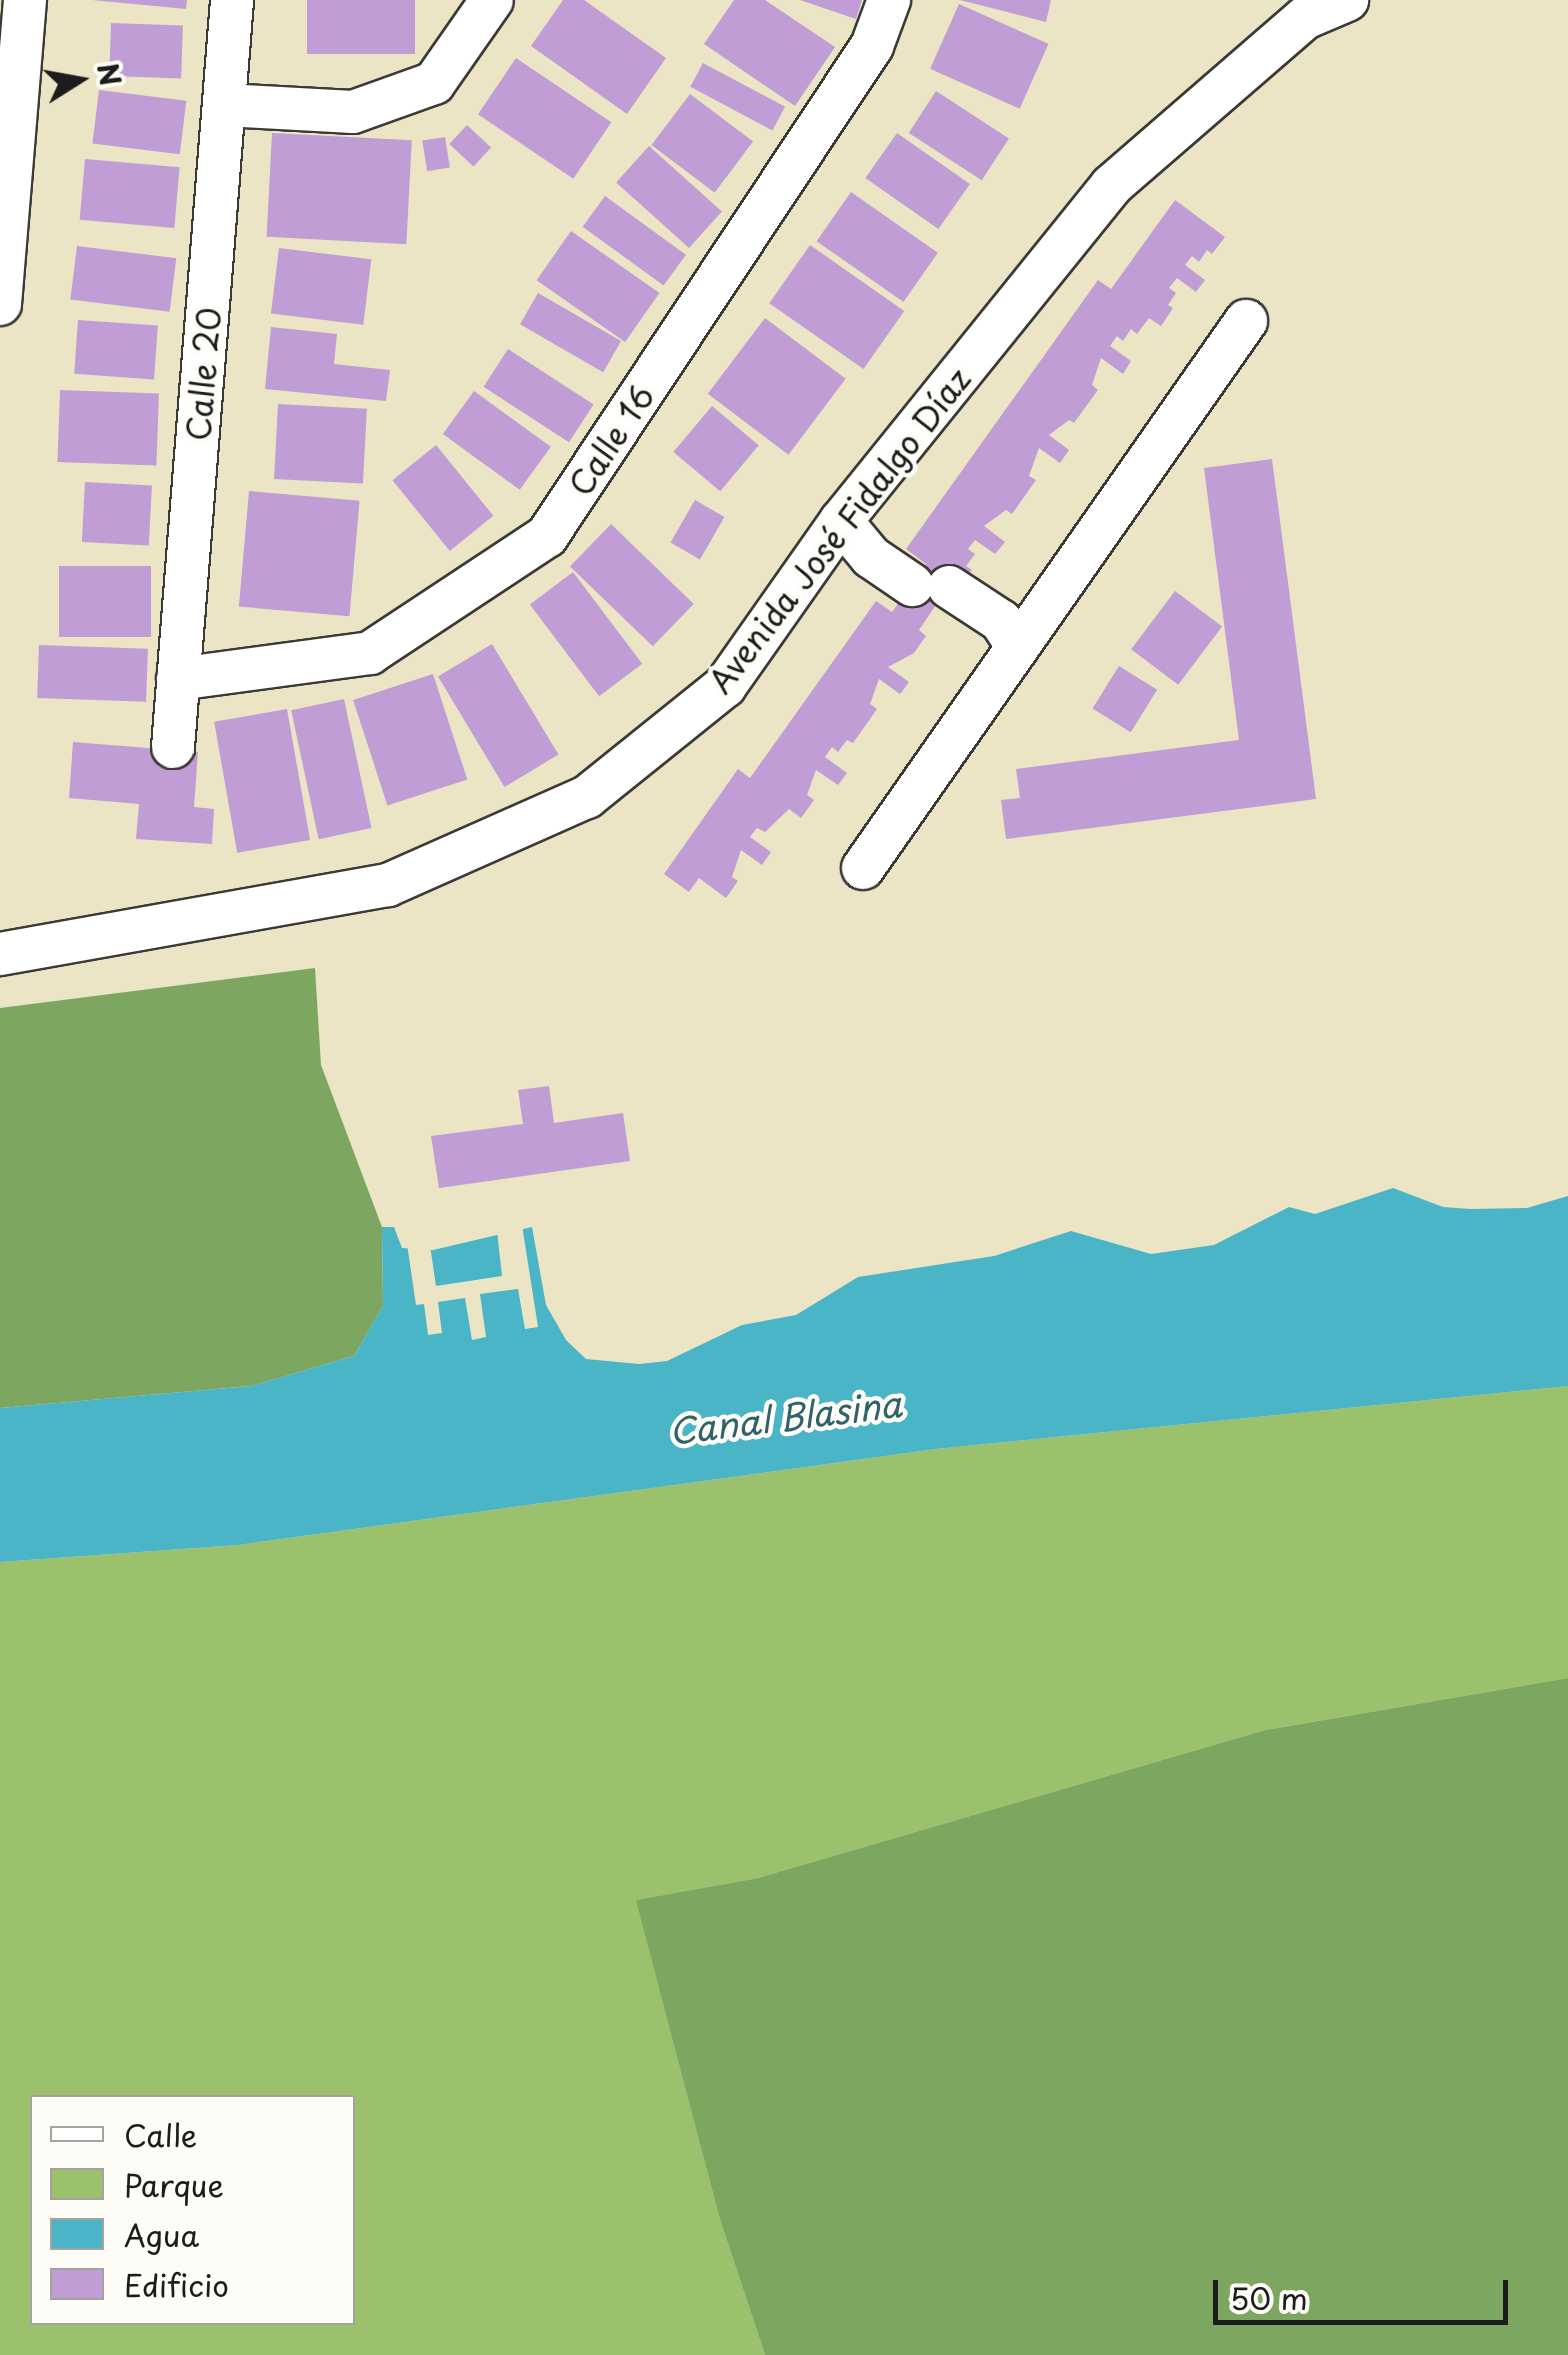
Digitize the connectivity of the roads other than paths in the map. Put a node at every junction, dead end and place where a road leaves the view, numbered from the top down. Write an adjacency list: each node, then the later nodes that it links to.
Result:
1 (25, 0): 7 (street)
2 (232, 0): 6 (street, Calle 20)
3 (492, 0): 6 (street)
4 (888, 0): 11 (street, Calle 16)
5 (1347, 0): 9 (street, Avenida José Fidalgo Díaz)
6 (226, 105): 11 (street, Calle 20)
7 (0, 304)
8 (1246, 321): 10 (street)
9 (841, 521): 10 (street); 14 (street, Avenida José Fidalgo Díaz)
10 (1018, 647): 13 (street)
11 (178, 679): 12 (street, Calle 20)
12 (173, 747)
13 (863, 868)
14 (0, 954)

